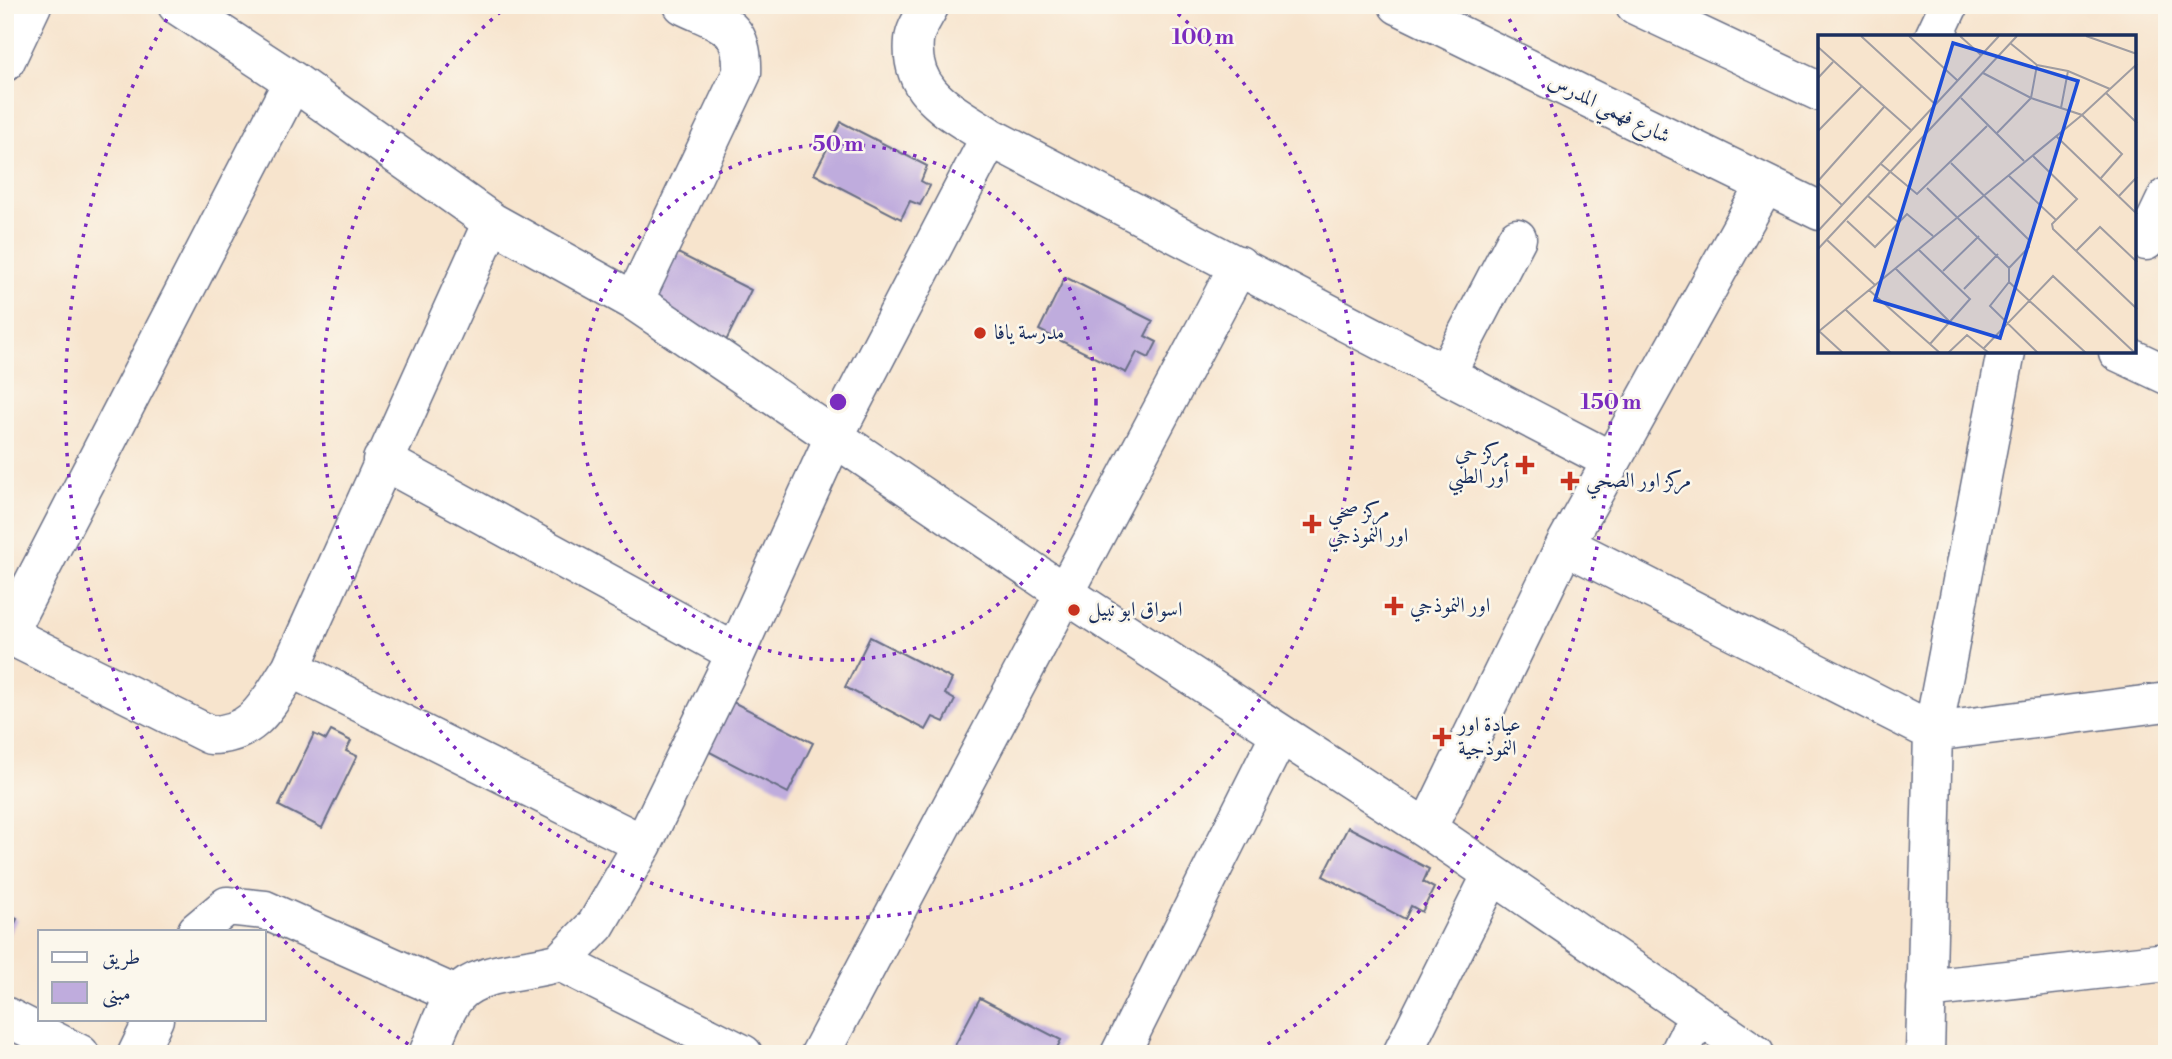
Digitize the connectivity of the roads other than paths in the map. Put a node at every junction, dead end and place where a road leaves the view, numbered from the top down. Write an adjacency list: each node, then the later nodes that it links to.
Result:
1 (32, 5): 9 (street)
2 (177, 5): 10 (street)
3 (683, 5): 20 (street)
4 (930, 5): 12 (street)
5 (1398, 5): 13 (street, شارع فهمي المدرس)
6 (1949, 5): 8 (street)
7 (1645, 7): 11 (street)
8 (1935, 35)
9 (5, 62)
10 (293, 81): 16 (street); 30 (street)
11 (1818, 91)
12 (990, 137): 19 (street); 25 (street)
13 (1765, 186): 15 (street, شارع فهمي المدرس); 27 (street)
14 (2167, 197): 18 (street)
15 (1818, 210)
16 (492, 222): 20 (street); 26 (street)
17 (1517, 238): 23 (street)
18 (2149, 243)
19 (1239, 265): 23 (street); 29 (street)
20 (634, 301): 25 (street)
21 (2006, 354): 34 (street)
22 (2122, 354): 24 (street)
23 (1446, 374): 27 (street)
24 (2167, 375)
25 (835, 435): 29 (street); 31 (street)
26 (382, 460): 31 (street); 32 (street)
27 (1610, 460): 28 (street)
28 (1565, 545): 34 (street); 36 (street)
29 (1063, 592): 35 (street); 51 (street)
30 (6, 633): 32 (street)
31 (736, 653): 37 (street)
32 (291, 668): 37 (street)
33 (2167, 702): 34 (street)
34 (1933, 732): 42 (street)
35 (1279, 736): 36 (street); 52 (street)
36 (1427, 830): 38 (street)
37 (643, 844): 40 (street)
38 (1490, 876): 44 (street); 53 (street)
39 (198, 930): 43 (street)
40 (560, 962): 43 (street); 50 (street)
41 (2167, 962): 42 (street)
42 (1926, 989): 56 (street)
43 (456, 995): 49 (street)
44 (1698, 1015): 54 (street); 55 (street)
45 (5, 1016): 47 (street)
46 (154, 1020): 48 (street)
47 (80, 1054)
48 (137, 1054)
49 (428, 1054)
50 (743, 1054)
51 (820, 1054)
52 (1120, 1054)
53 (1402, 1054)
54 (1679, 1054)
55 (1755, 1054)
56 (1924, 1054)

